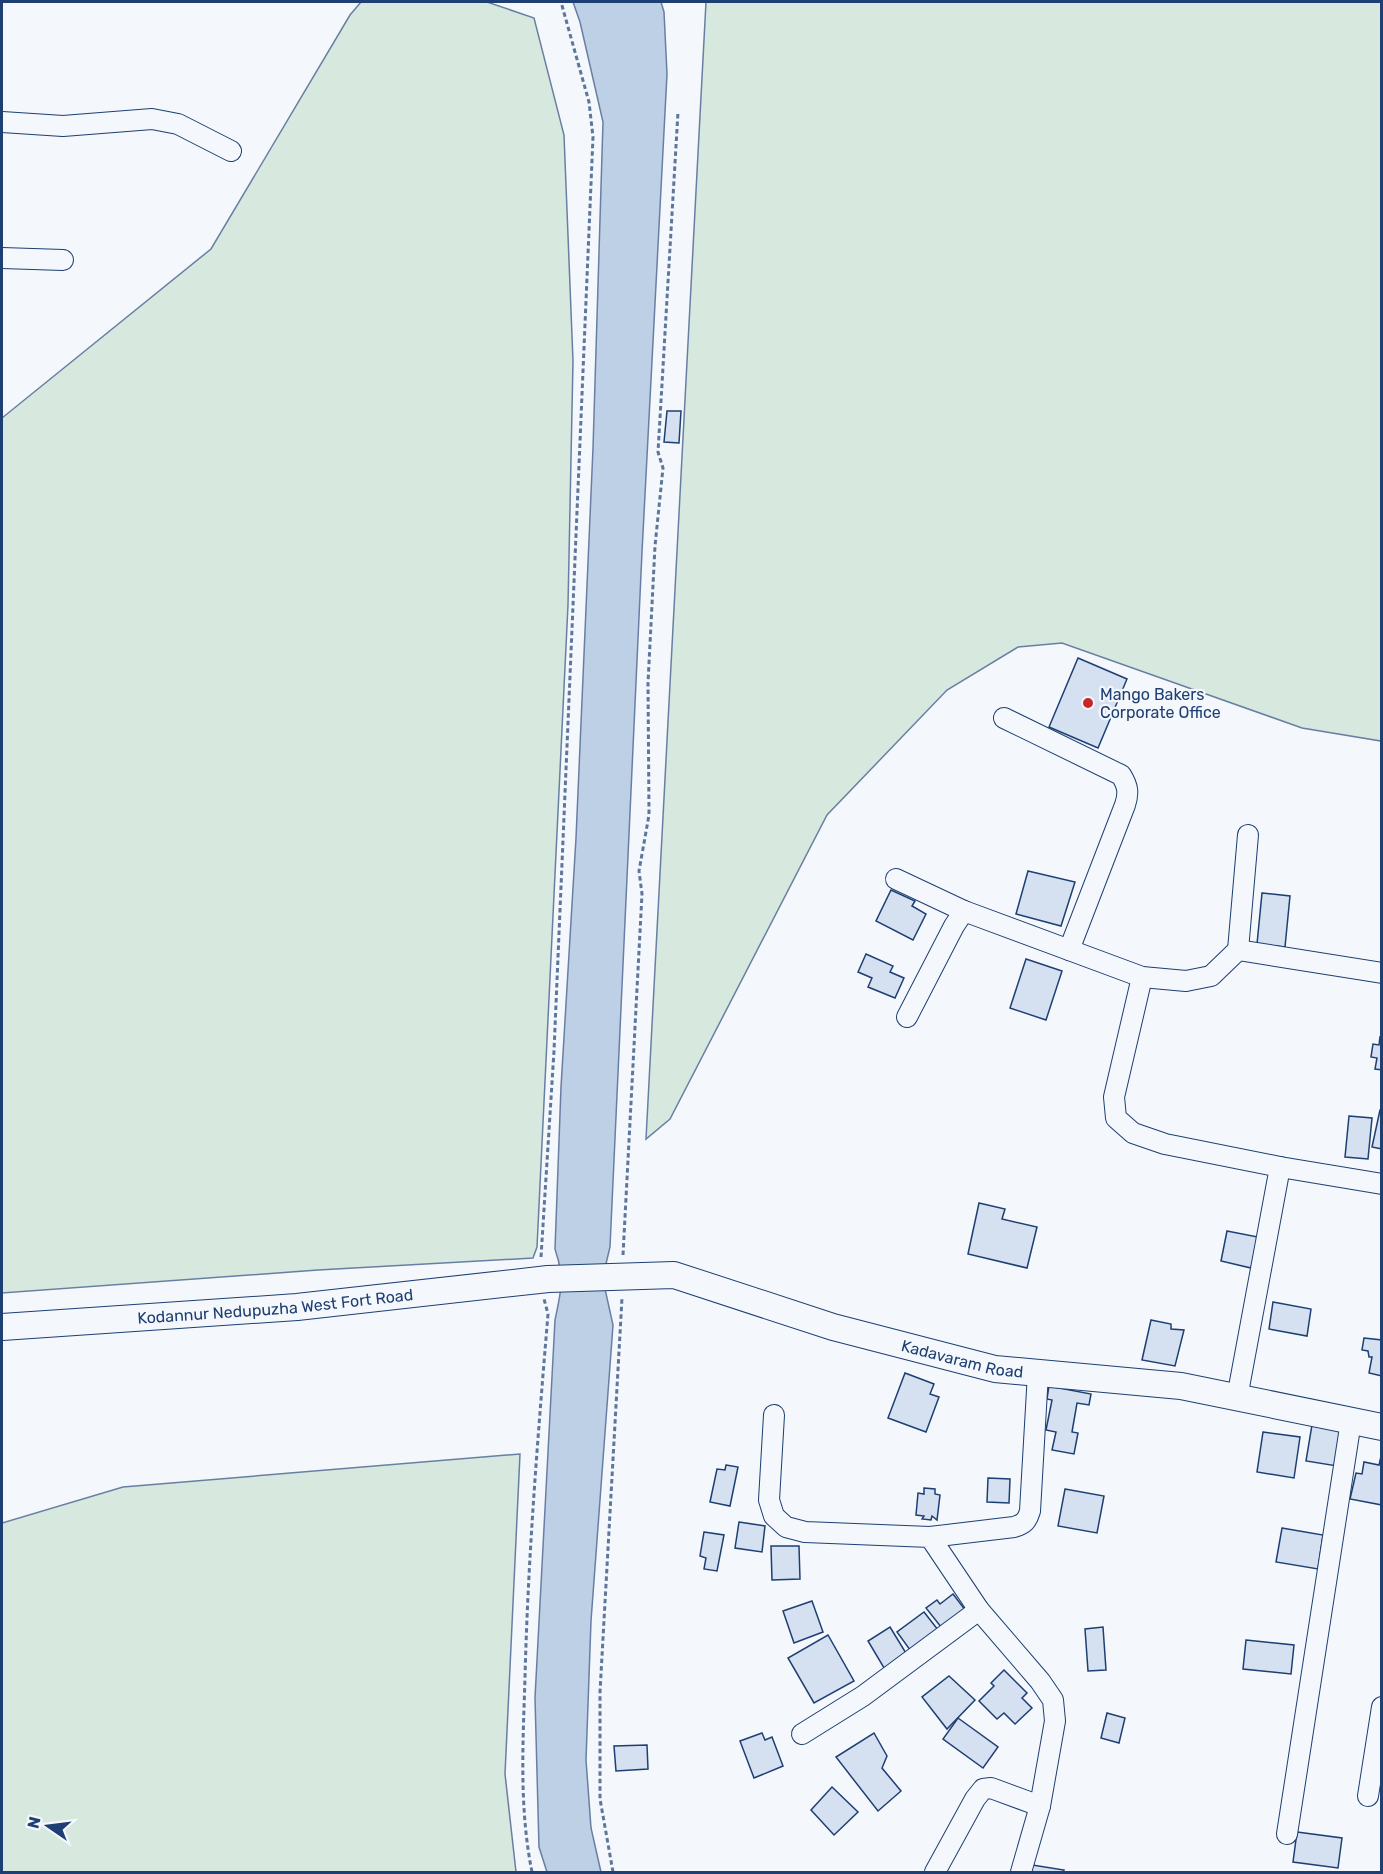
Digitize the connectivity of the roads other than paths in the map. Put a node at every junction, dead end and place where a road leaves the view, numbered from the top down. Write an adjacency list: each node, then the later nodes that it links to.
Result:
1 (2, 122): 2 (street)
2 (231, 151)
3 (2, 258): 4 (street)
4 (63, 260)
5 (1004, 718): 9 (street)
6 (1248, 835): 10 (street)
7 (896, 879): 8 (street)
8 (964, 911): 9 (street); 13 (street)
9 (1069, 950): 12 (street)
10 (1238, 950): 11 (street); 12 (street)
11 (1382, 973)
12 (1142, 977): 14 (street)
13 (907, 1017)
14 (1280, 1167): 15 (street); 19 (street)
15 (1382, 1184)
16 (544, 1280): 17 (main road, Kodannur Nedupuzha West Fort Road); 18 (main road, Kadavaram Road)
17 (2, 1327)
18 (1038, 1373): 19 (main road, Kadavaram Road); 23 (street)
19 (1237, 1398): 21 (main road, Kadavaram Road)
20 (774, 1415): 23 (street)
21 (1351, 1421): 22 (main road, Kadavaram Road); 29 (street)
22 (1382, 1427)
23 (930, 1537): 24 (street)
24 (979, 1610): 26 (street); 28 (street)
25 (1382, 1707): 27 (street)
26 (802, 1734)
27 (1368, 1796)
28 (1040, 1806): 30 (street); 31 (street)
29 (1287, 1834)
30 (935, 1872)
31 (1022, 1872)

